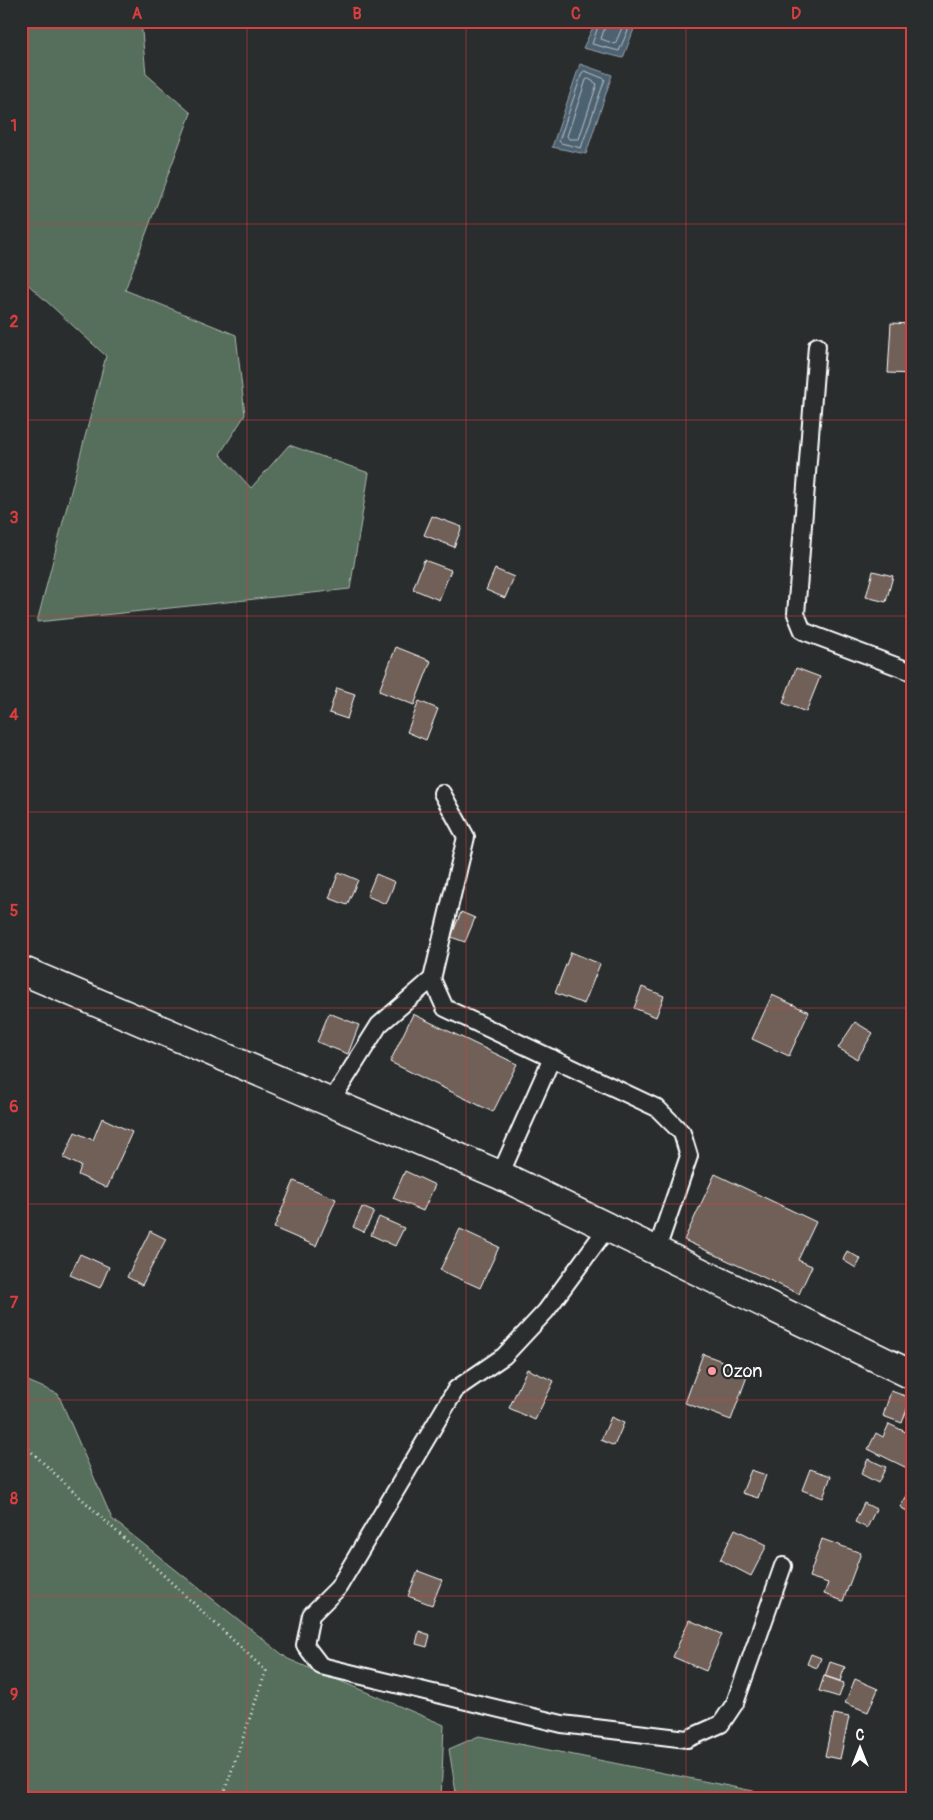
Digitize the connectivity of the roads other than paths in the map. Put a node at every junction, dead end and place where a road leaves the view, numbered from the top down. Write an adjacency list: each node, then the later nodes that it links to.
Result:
1 (818, 346): 2 (lane)
2 (912, 672)
3 (442, 794): 5 (lane)
4 (21, 970): 7 (street)
5 (432, 978): 6 (lane); 7 (lane)
6 (552, 1058): 8 (lane); 10 (lane)
7 (330, 1103): 8 (street)
8 (500, 1175): 9 (street)
9 (607, 1228): 10 (street); 12 (lane)
10 (656, 1252): 11 (street)
11 (912, 1374)
12 (783, 1566)

